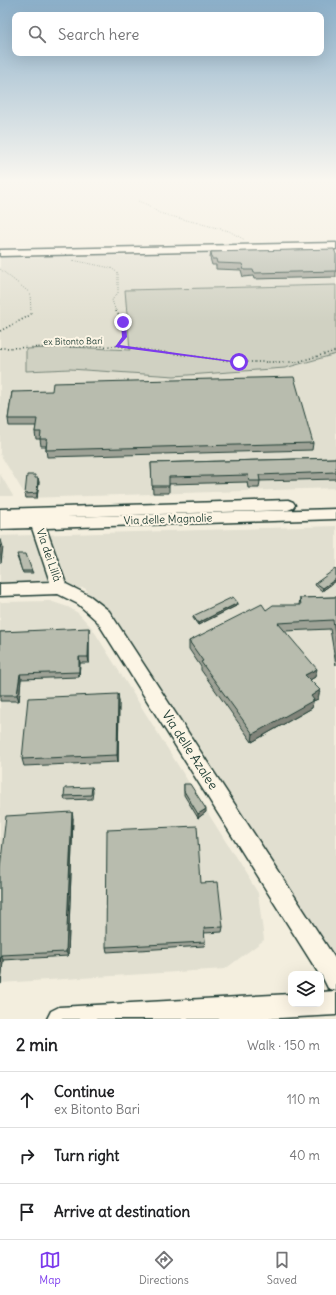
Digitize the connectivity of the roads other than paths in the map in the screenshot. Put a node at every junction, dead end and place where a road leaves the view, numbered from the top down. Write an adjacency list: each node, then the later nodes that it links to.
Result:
1 (336, 246): 2 (street)
2 (0, 253)
3 (336, 504): 7 (street, Via delle Magnolie)
4 (0, 506): 7 (street)
5 (0, 514): 7 (street, Via delle Magnolie)
6 (336, 514): 7 (street, Via delle Magnolie)
7 (32, 520): 8 (street, Via delle Magnolie); 9 (street, Via dei Lillà)
8 (0, 524)
9 (60, 588): 10 (street, Via delle Azalee); 11 (street, Via delle Azalee)
10 (0, 590)
11 (336, 980)
12 (336, 1003): 13 (street)
13 (59, 1019)

